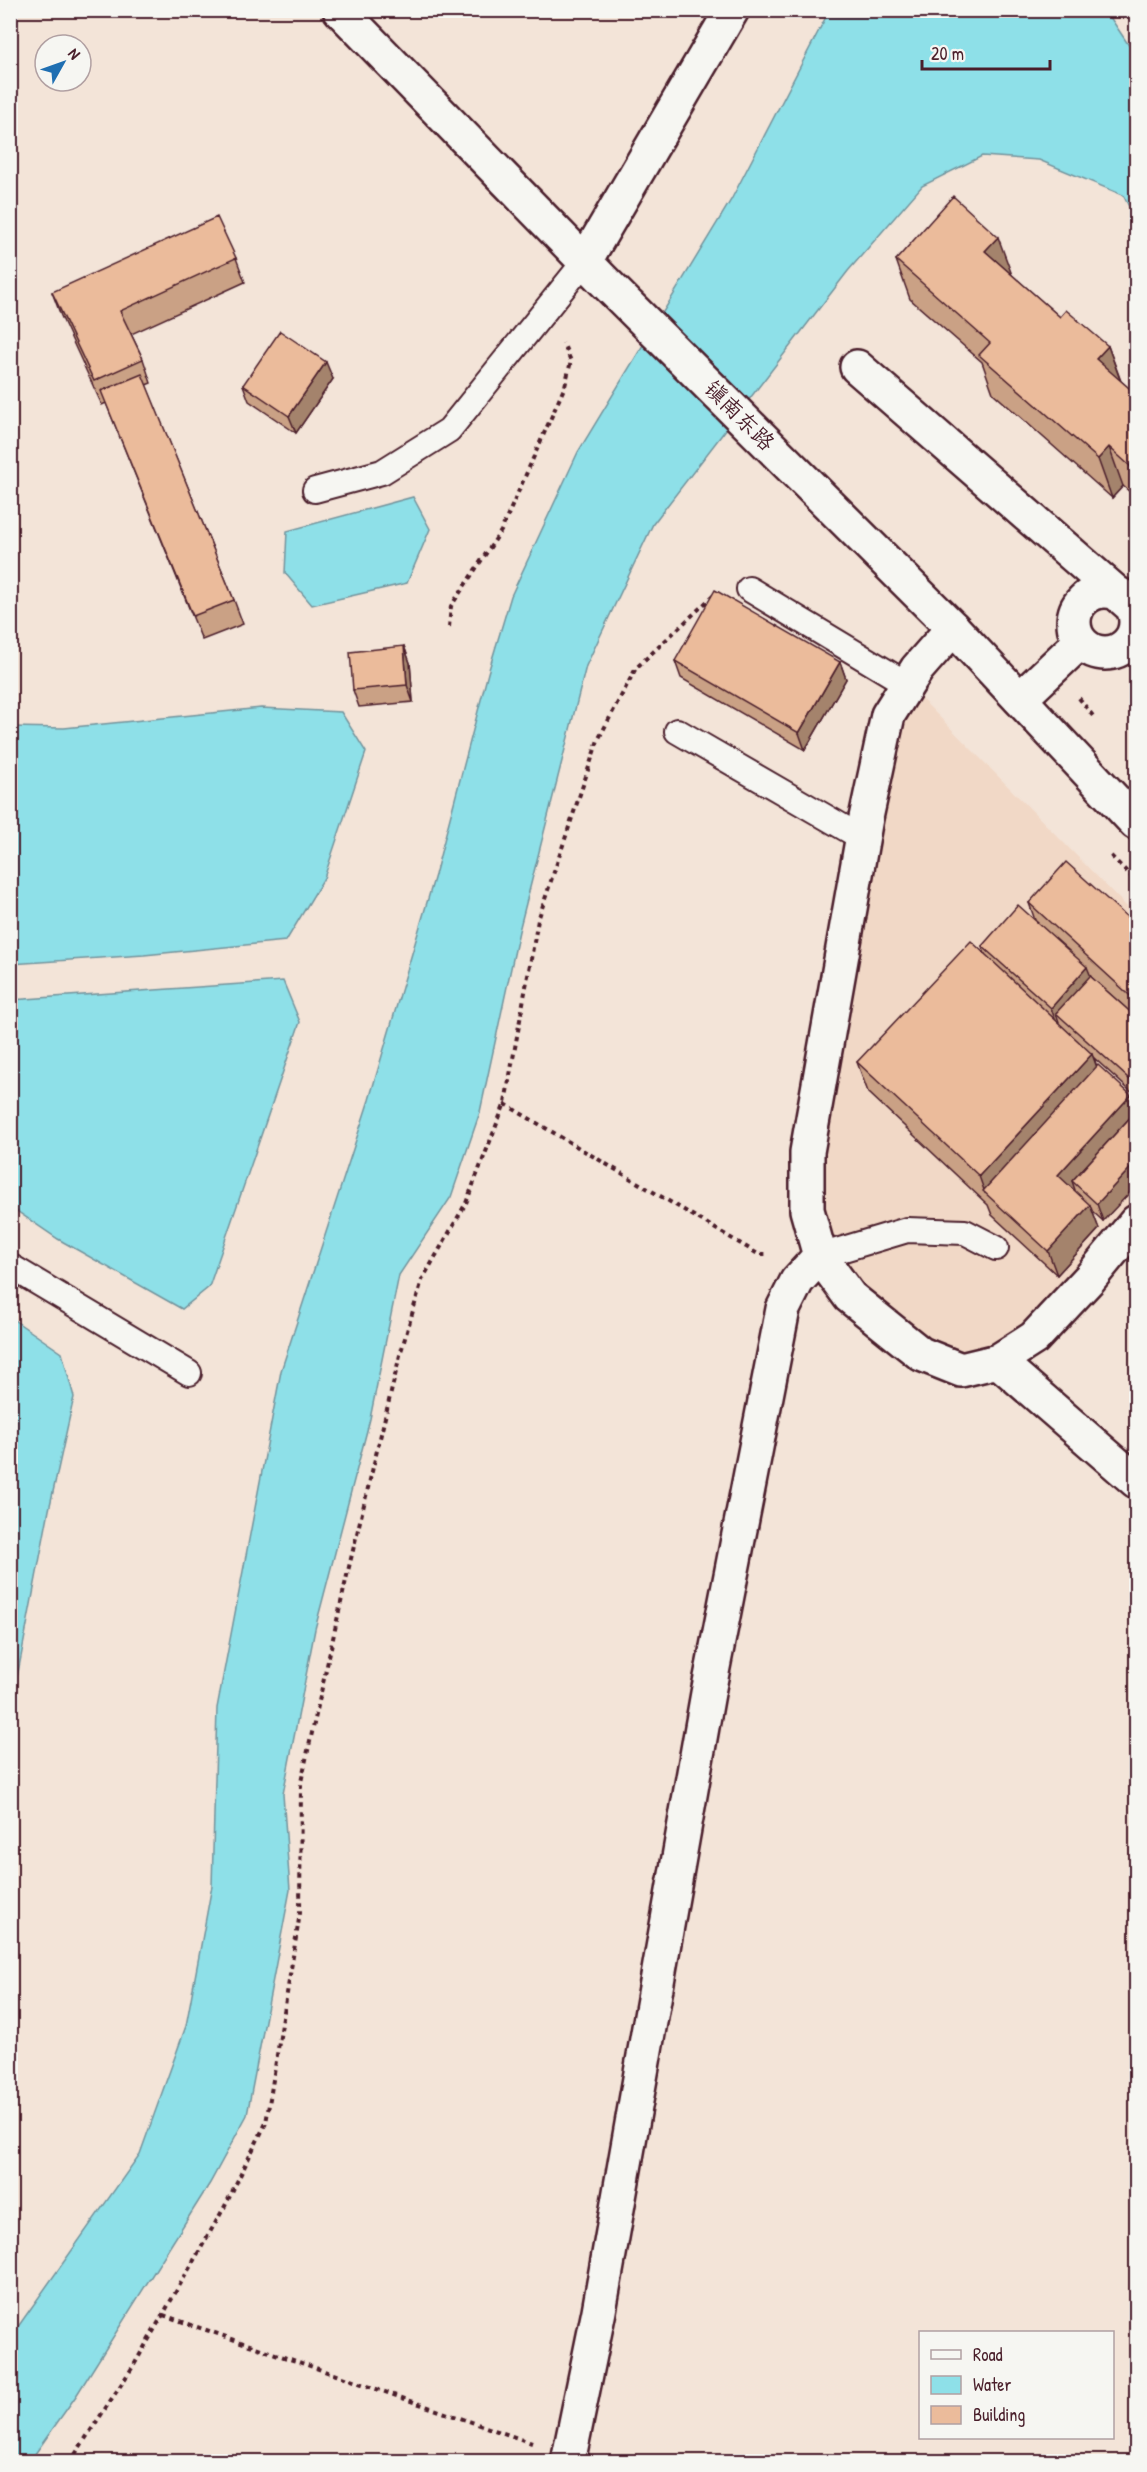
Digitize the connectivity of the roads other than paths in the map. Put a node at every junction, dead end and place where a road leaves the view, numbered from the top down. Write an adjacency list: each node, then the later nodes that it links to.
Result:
1 (340, 10): 3 (street, 镇南东路)
2 (732, 10): 3 (street)
3 (594, 271): 5 (lane); 8 (street, 镇南东路)
4 (857, 367): 7 (street)
5 (315, 490)
6 (749, 589): 10 (lane)
7 (1132, 598): 9 (street); 9 (street)
8 (953, 628): 10 (street); 11 (street, 镇南东路)
9 (1080, 642): 11 (street)
10 (908, 684): 14 (street)
11 (1020, 699): 13 (street, 镇南东路)
12 (677, 731): 14 (lane)
13 (1137, 823)
14 (862, 838): 17 (street)
15 (1132, 1238): 19 (street)
16 (996, 1248): 17 (lane)
17 (820, 1256): 19 (street); 22 (street)
18 (10, 1266): 20 (lane)
19 (998, 1361): 21 (street)
20 (189, 1373)
21 (1137, 1481)
22 (569, 2459)

